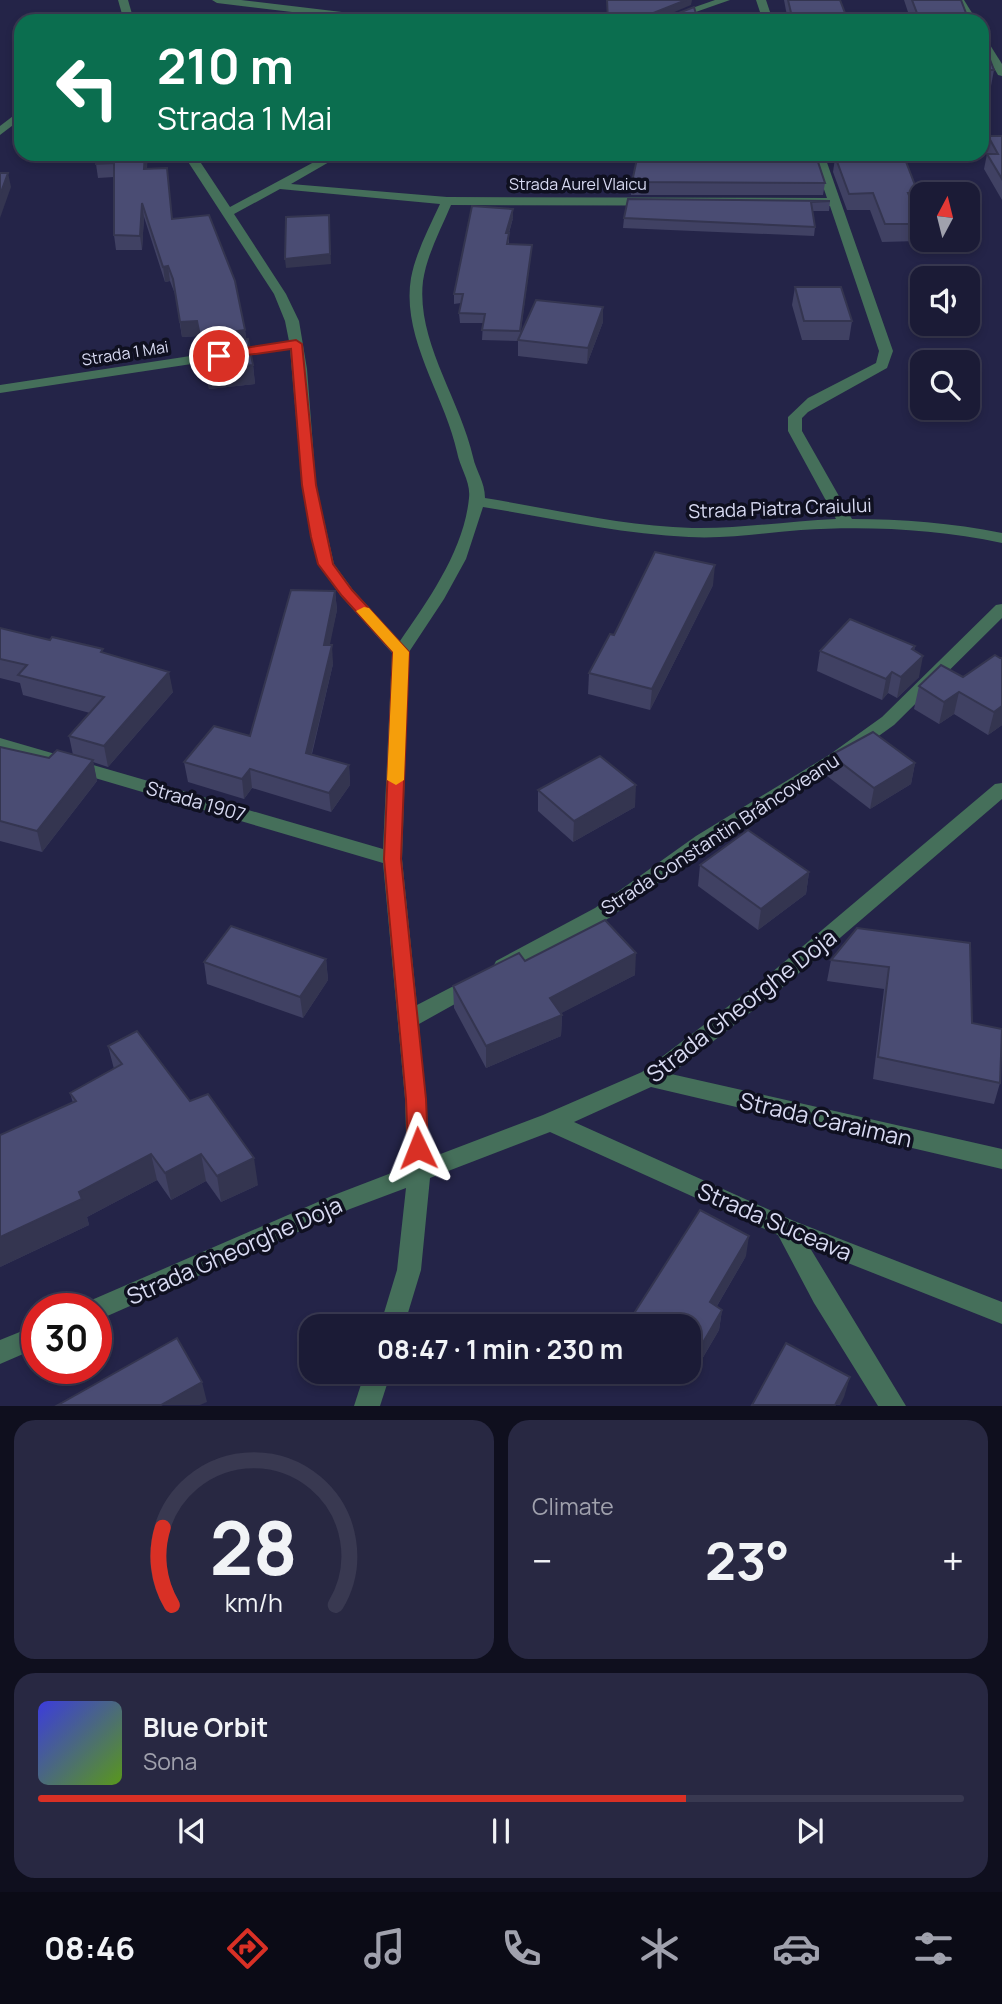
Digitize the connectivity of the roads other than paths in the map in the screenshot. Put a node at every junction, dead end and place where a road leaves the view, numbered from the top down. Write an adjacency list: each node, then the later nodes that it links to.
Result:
1 (217, 0): 3 (street)
2 (725, 0): 6 (street)
3 (291, 8): 4 (street); 5 (street)
4 (284, 14)
5 (364, 14)
6 (682, 14)
7 (989, 51): 8 (street)
8 (1002, 73)
9 (14, 119): 10 (street)
10 (0, 132)
11 (195, 161): 17 (street)
12 (325, 161): 14 (street)
13 (820, 161): 16 (street)
14 (280, 186): 15 (street, Strada Aurel Vlaicu); 17 (street)
15 (447, 201): 16 (street, Strada Aurel Vlaicu); 20 (street)
16 (835, 202): 21 (street)
17 (228, 213): 18 (street)
18 (296, 344): 19 (street, Strada 1 Mai); 24 (street)
19 (0, 389)
20 (477, 501): 21 (street, Strada Piatra Craiului); 24 (street)
21 (847, 525): 22 (street, Strada Piatra Craiului)
22 (1002, 538)
23 (1002, 609): 28 (street, Strada Constantin Brâncoveanu)
24 (401, 652): 27 (street)
25 (0, 744): 27 (street, Strada 1907)
26 (1002, 789): 29 (street, Strada Gheorghe Doja)
27 (392, 859): 28 (street)
28 (408, 1020): 32 (street)
29 (650, 1078): 30 (street, Strada Gheorghe Doja); 31 (street, Strada Caraiman)
30 (551, 1122): 32 (street, Strada Gheorghe Doja); 33 (street, Strada Suceava)
31 (1002, 1159)
32 (419, 1172): 34 (street, Strada Gheorghe Doja); 36 (street)
33 (786, 1228): 35 (street, Strada Suceava); 41 (street)
34 (112, 1303)
35 (1002, 1313)
36 (396, 1314)
37 (21, 1343): 38 (street)
38 (0, 1352)
39 (373, 1384): 40 (street)
40 (367, 1405)
41 (893, 1405)

